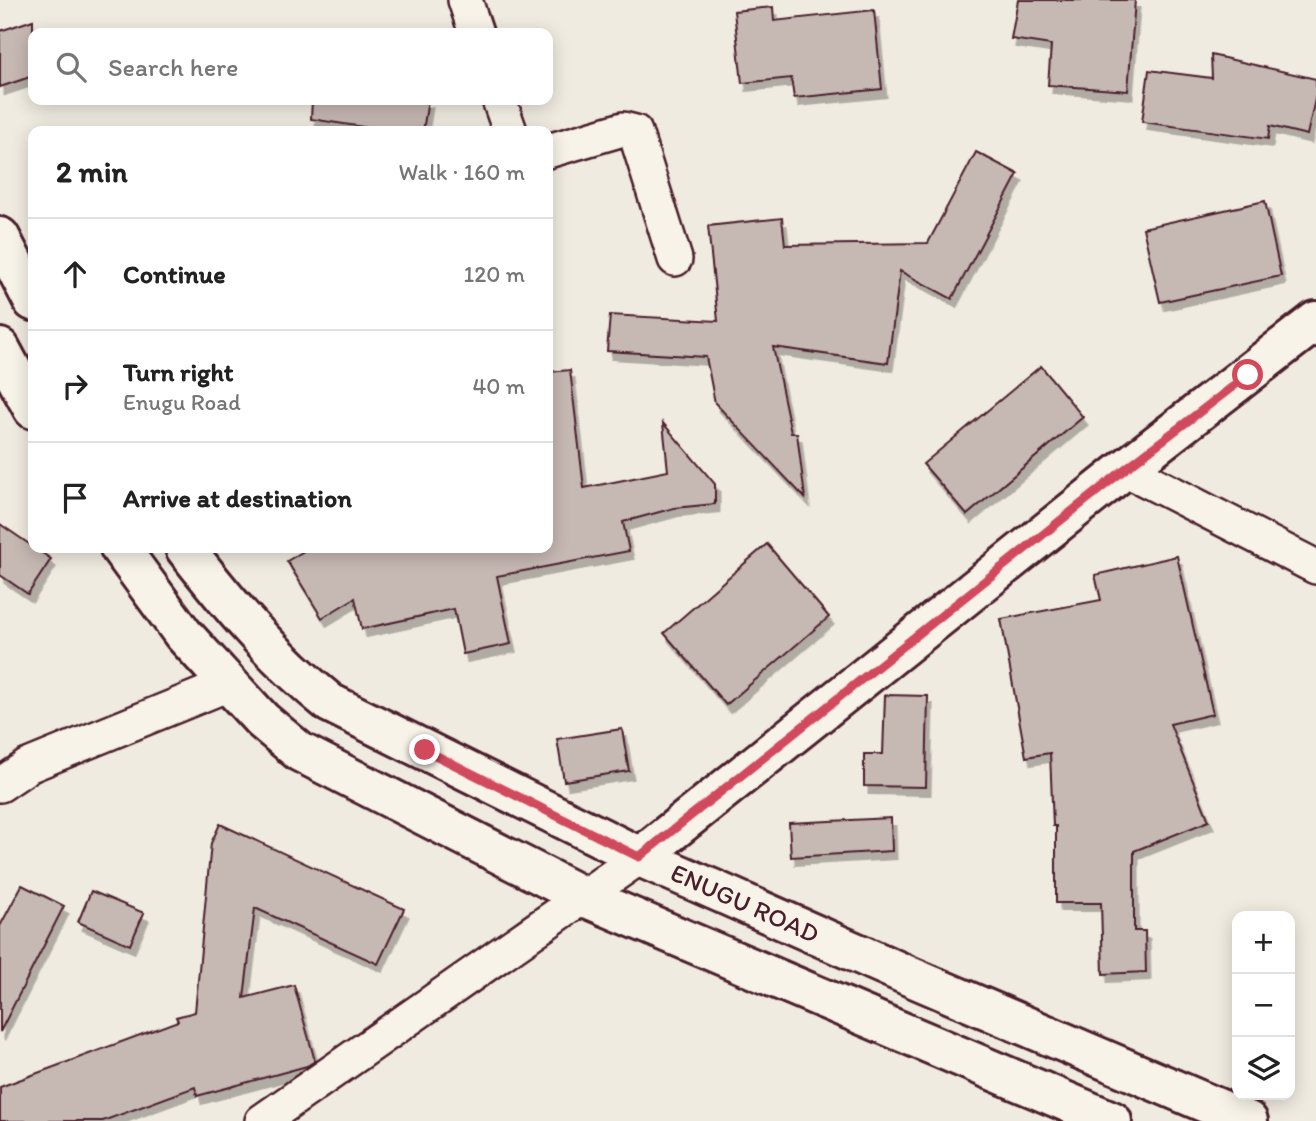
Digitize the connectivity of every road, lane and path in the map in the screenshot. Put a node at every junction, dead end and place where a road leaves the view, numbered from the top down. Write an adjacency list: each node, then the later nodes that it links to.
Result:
1 (464, 0): 2 (street)
2 (474, 28)
3 (501, 105): 4 (street)
4 (508, 126)
5 (553, 150): 7 (street)
6 (0, 237): 8 (main road)
7 (675, 258)
8 (28, 291)
9 (1316, 321): 12 (main road)
10 (0, 348): 11 (main road)
11 (28, 400)
12 (1125, 469): 15 (street); 18 (main road)
13 (124, 553): 16 (main road)
14 (189, 553): 18 (main road, ENUGU ROAD)
15 (1316, 567)
16 (229, 684): 17 (street); 19 (main road)
17 (0, 785)
18 (639, 857): 19 (street); 22 (main road, ENUGU ROAD)
19 (582, 896): 20 (street); 21 (main road)
20 (262, 1121)
21 (1112, 1121)
22 (1248, 1121)

